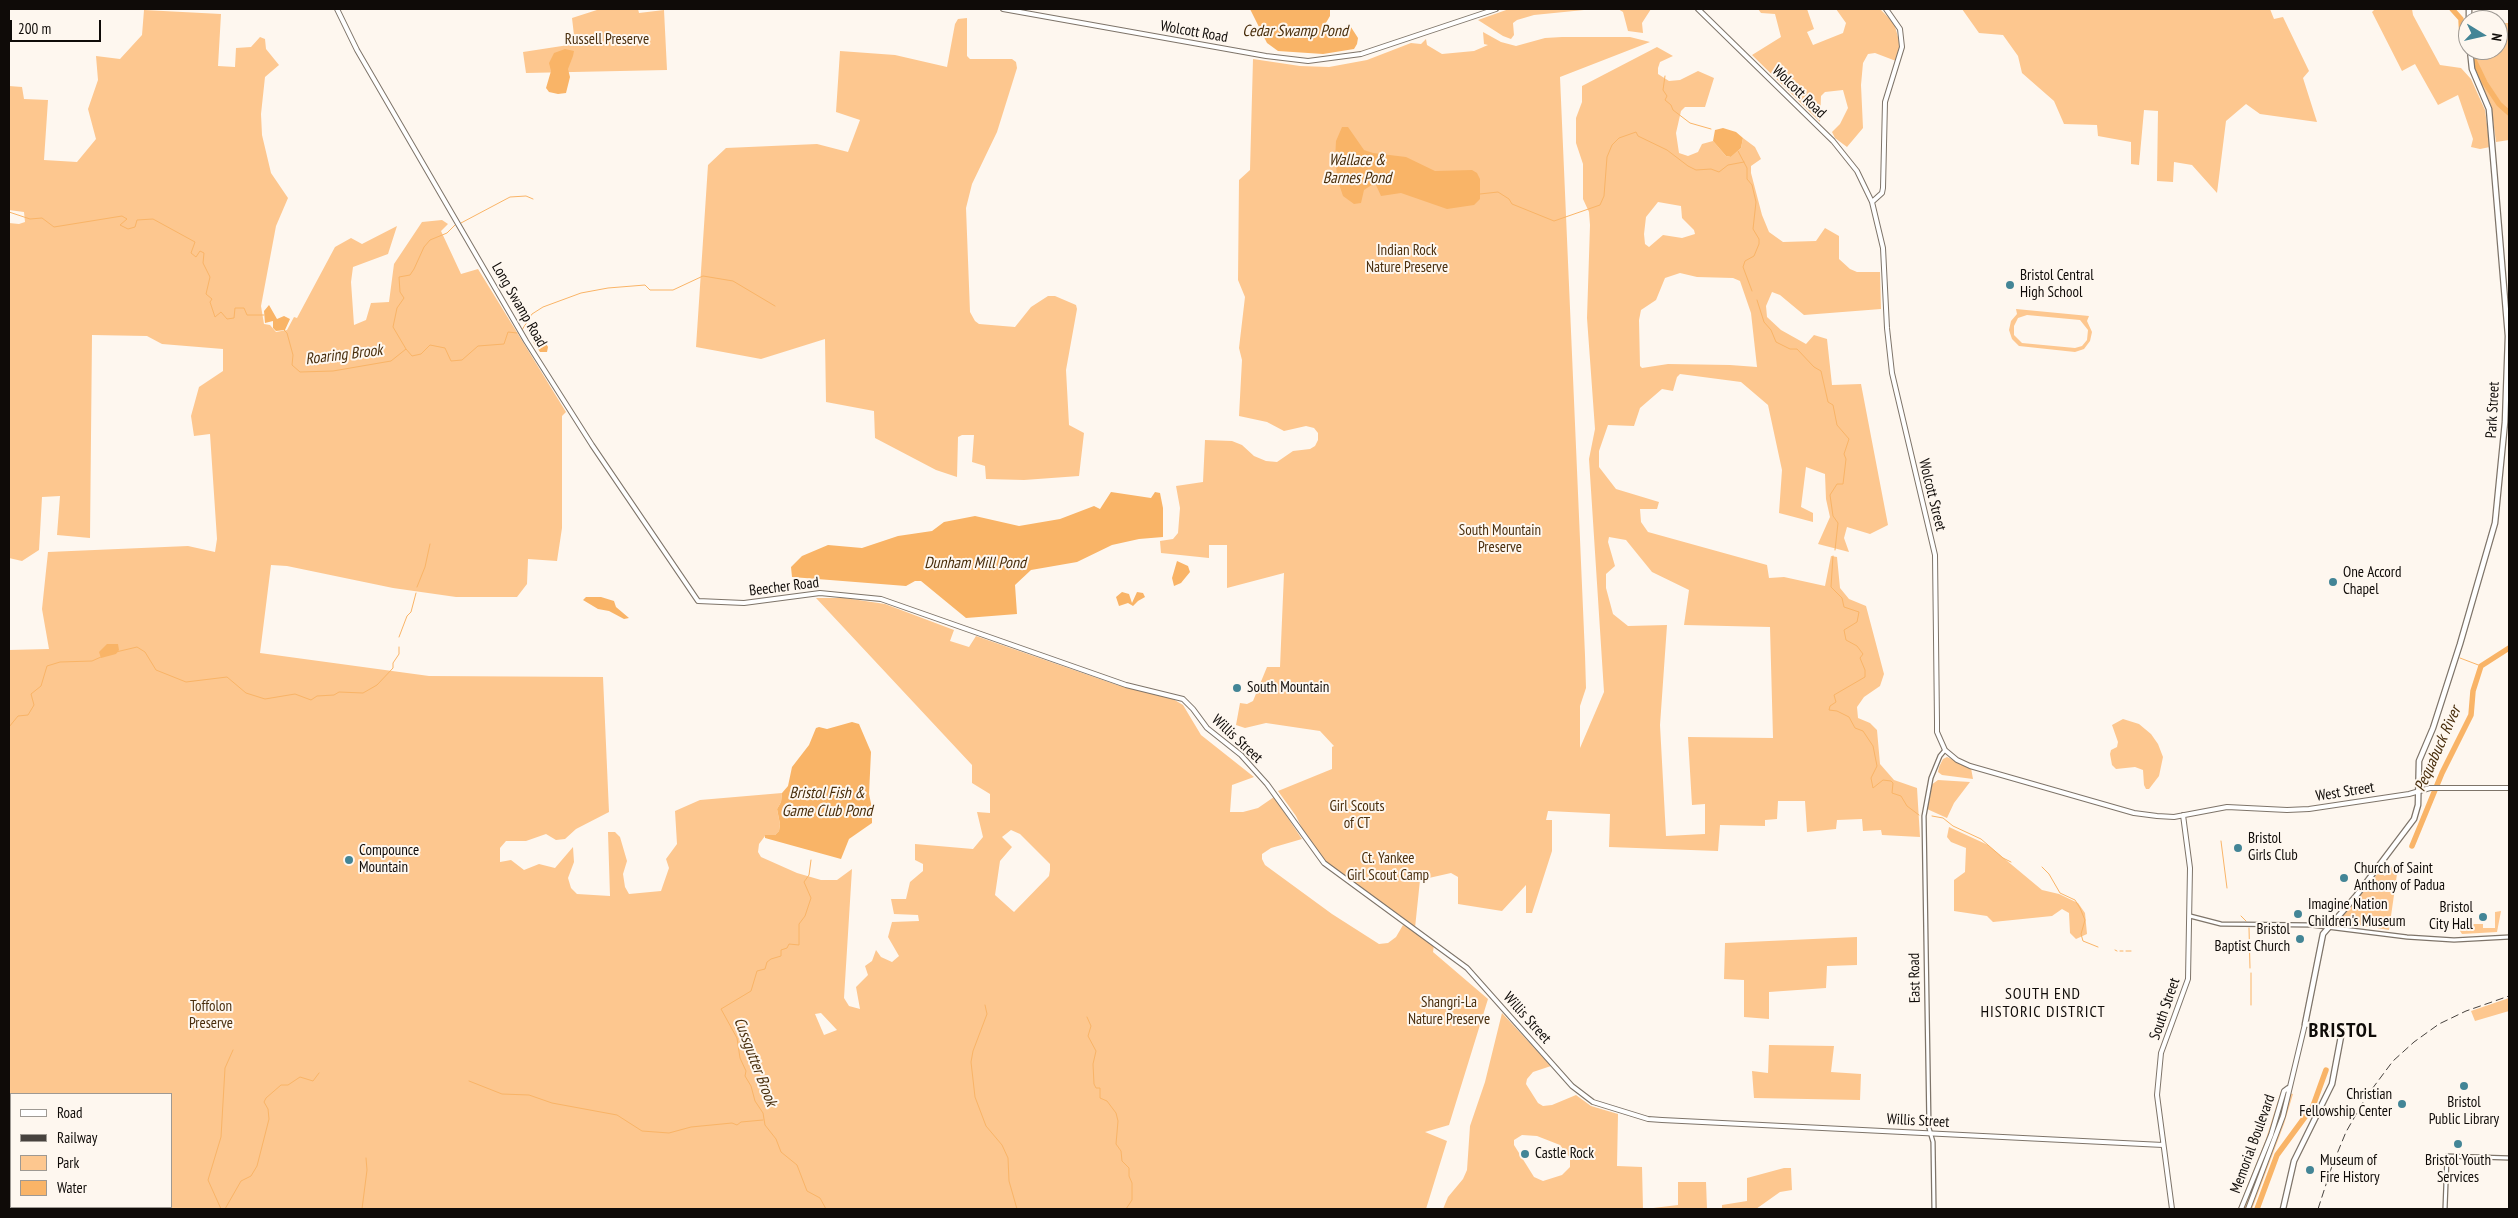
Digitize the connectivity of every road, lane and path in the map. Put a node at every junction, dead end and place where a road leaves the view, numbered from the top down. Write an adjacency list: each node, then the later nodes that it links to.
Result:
1 (337, 9): 8 (main road, Long Swamp Road)
2 (1003, 9): 3 (main road, Wolcott Road)
3 (1496, 9)
4 (1698, 9): 7 (main road, Wolcott Road)
5 (1886, 9): 7 (main road)
6 (2471, 60): 12 (highway, Park Street)
7 (1872, 202): 10 (main road, Wolcott Street)
8 (698, 601): 9 (main road, Beecher Road)
9 (958, 625): 19 (main road, Willis Street)
10 (1945, 750): 13 (main road); 19 (street, East Road)
11 (2509, 788): 12 (main road, West Street)
12 (2418, 791): 13 (main road, West Street); 15 (highway)
13 (2183, 816): 14 (main road, South Street)
14 (2190, 916): 15 (street); 20 (main road, South Street)
15 (2328, 928): 16 (street); 17 (highway)
16 (2509, 937)
17 (2305, 1024): 18 (main road, Memorial Boulevard); 26 (highway)
18 (2288, 1088): 24 (main road, Memorial Boulevard); 25 (main road, Memorial Boulevard)
19 (1930, 1133): 20 (main road, Willis Street); 22 (street, East Road)
20 (2163, 1145): 23 (main road, South Street)
21 (2509, 1158): 27 (street)
22 (1934, 1209)
23 (2172, 1209)
24 (2241, 1209)
25 (2248, 1209)
26 (2283, 1209)
27 (2445, 1209)

